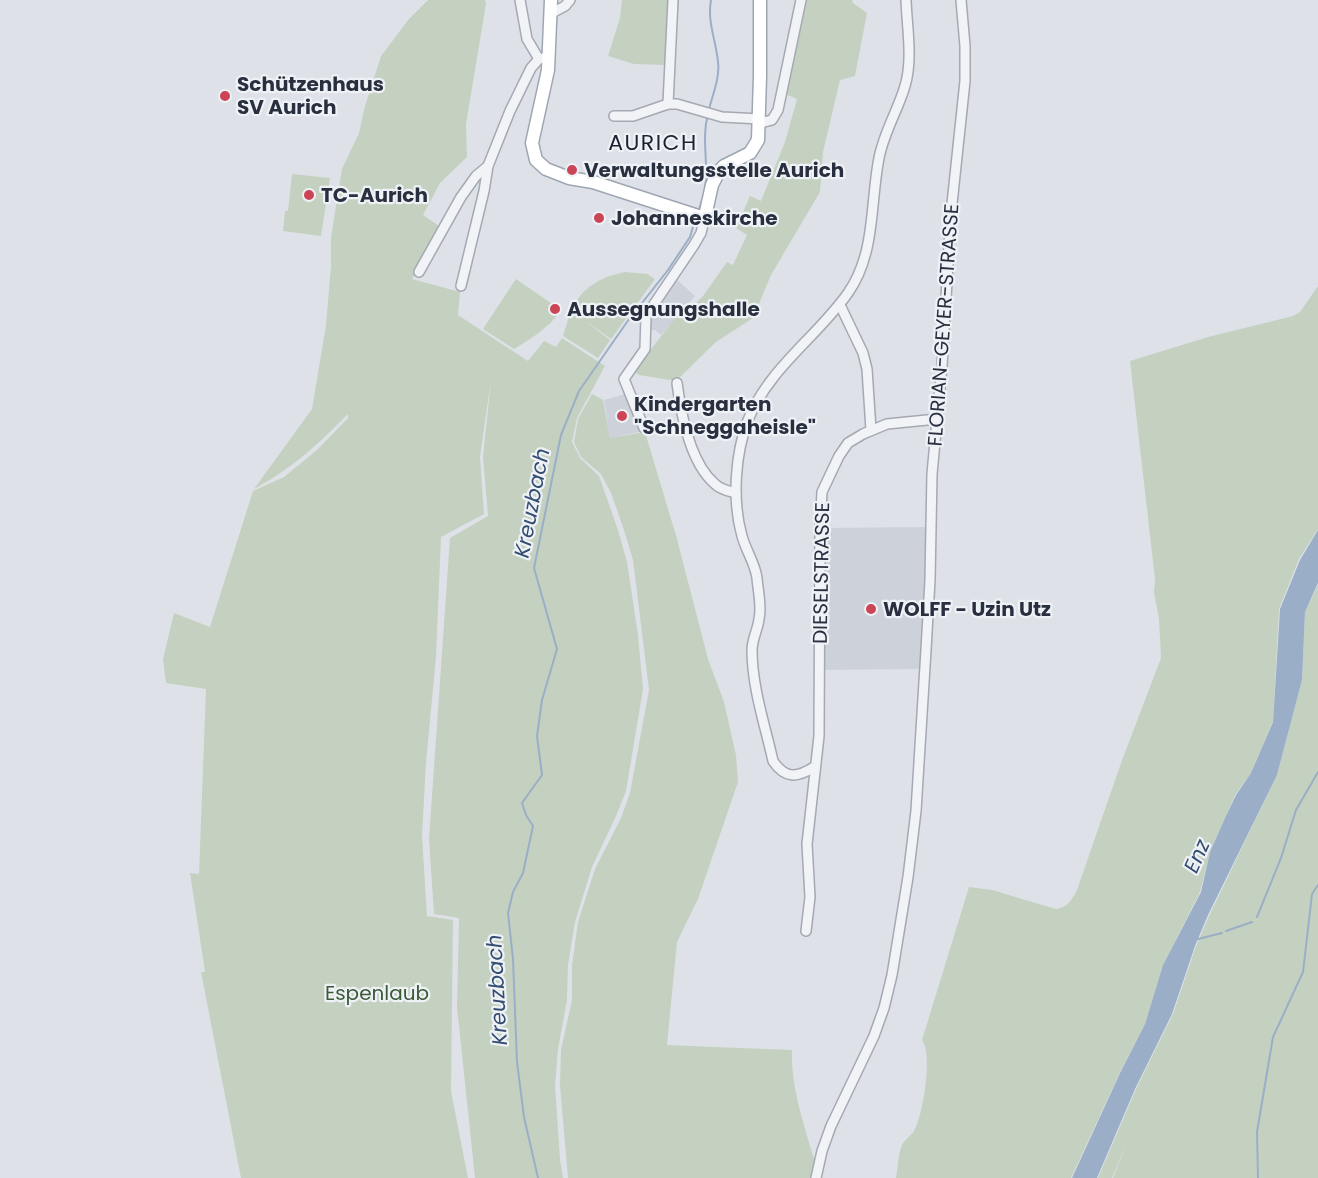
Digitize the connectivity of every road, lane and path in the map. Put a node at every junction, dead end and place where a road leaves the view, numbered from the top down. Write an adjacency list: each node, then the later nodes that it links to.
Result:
1 (520, 0): 10 (street)
2 (551, 0): 9 (main road)
3 (570, 0): 9 (street)
4 (673, 0): 11 (street)
5 (760, 0): 13 (main road)
6 (801, 0): 13 (street)
7 (906, 0): 18 (street)
8 (961, 0): 20 (street, FLORIAN-GEYER-STRASSE)
9 (550, 14): 10 (main road)
10 (543, 58): 14 (street); 15 (main road)
11 (668, 104): 12 (street); 13 (street)
12 (614, 116)
13 (760, 121): 15 (main road)
14 (488, 166): 16 (street); 17 (street)
15 (700, 216): 21 (street)
16 (418, 272)
17 (461, 286)
18 (840, 305): 22 (street); 23 (street)
19 (677, 383): 23 (street)
20 (937, 419): 22 (street, DIESELSTRASSE); 26 (street, FLORIAN-GEYER-STRASSE)
21 (644, 428)
22 (871, 429): 24 (street, DIESELSTRASSE)
23 (736, 493): 24 (street)
24 (814, 767): 25 (street, DIESELSTRASSE)
25 (806, 931)
26 (816, 1178)

